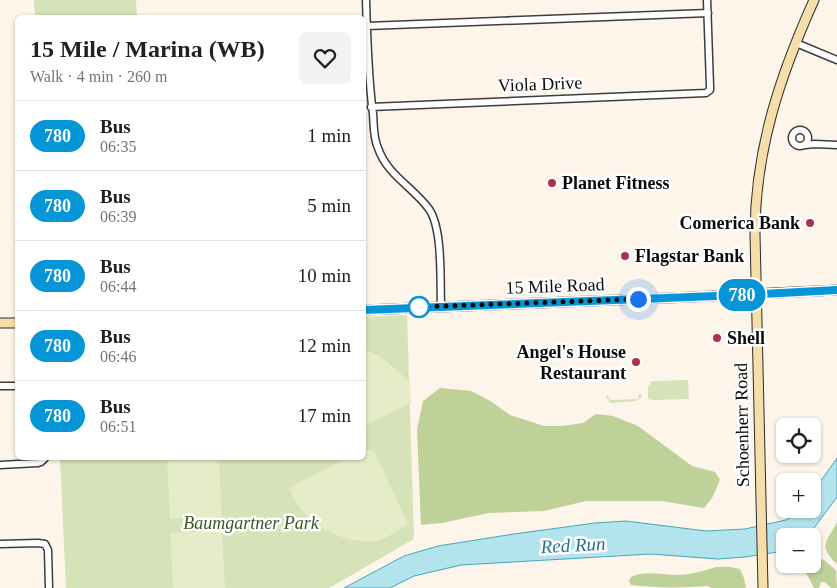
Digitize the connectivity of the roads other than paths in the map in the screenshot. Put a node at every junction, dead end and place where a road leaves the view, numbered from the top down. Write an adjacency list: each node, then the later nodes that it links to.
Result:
1 (366, 0): 5 (street)
2 (707, 0): 4 (street)
3 (814, 0): 6 (main road, Schoenherr Road)
4 (708, 13): 5 (street); 8 (street, Viola Drive)
5 (367, 26): 8 (street)
6 (796, 43): 7 (street); 14 (main road, Schoenherr Road)
7 (837, 60)
8 (371, 107): 15 (street)
9 (808, 136): 10 (street); 11 (street); 11 (street)
10 (815, 144): 11 (street); 12 (street)
11 (805, 145)
12 (837, 145)
13 (837, 290): 14 (main road, 15 Mile Road)
14 (756, 295): 15 (main road, 15 Mile Road); 25 (main road, Schoenherr Road)
15 (440, 307): 16 (main road, 15 Mile Road)
16 (366, 310)
17 (15, 323): 18 (main road)
18 (0, 324)
19 (0, 386): 20 (street)
20 (15, 386)
21 (42, 460): 22 (street)
22 (0, 465)
23 (0, 544): 24 (street)
24 (49, 588)
25 (763, 588)

